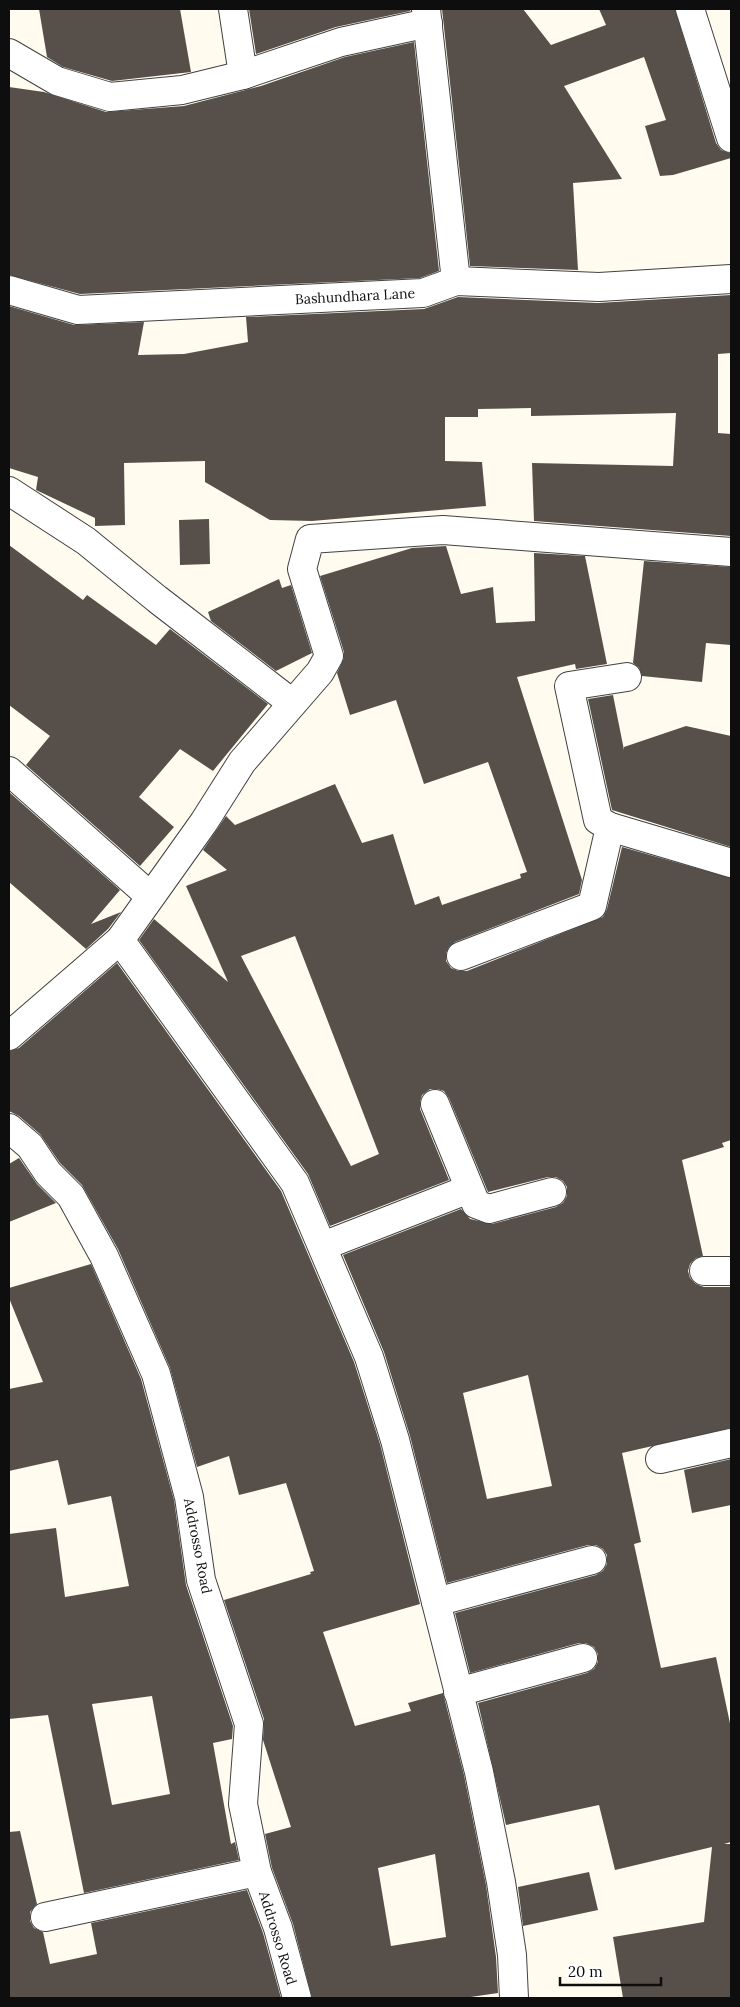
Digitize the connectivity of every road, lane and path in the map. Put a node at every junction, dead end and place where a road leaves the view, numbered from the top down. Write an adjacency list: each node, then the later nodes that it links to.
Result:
1 (233, 9): 5 (street)
2 (690, 9): 6 (street)
3 (427, 16): 5 (street); 8 (street)
4 (9, 54): 5 (street)
5 (243, 74)
6 (731, 138)
7 (731, 280): 8 (street, Bashundhara Lane)
8 (456, 282): 9 (street, Bashundhara Lane)
9 (9, 290)
10 (9, 491): 13 (street)
11 (731, 552): 13 (street)
12 (627, 677): 15 (street)
13 (292, 703): 17 (street)
14 (9, 771): 17 (street)
15 (610, 827): 16 (street); 19 (street)
16 (731, 863)
17 (150, 896): 18 (street)
18 (120, 940): 20 (street); 25 (street)
19 (461, 956)
20 (12, 1028)
21 (436, 1104): 23 (street)
22 (9, 1128): 34 (street, Addrosso Road)
23 (468, 1189): 24 (street); 25 (street)
24 (552, 1192)
25 (323, 1246): 31 (street)
26 (704, 1271): 27 (street)
27 (731, 1271)
28 (731, 1443): 29 (street)
29 (660, 1459)
30 (592, 1560): 31 (street)
31 (436, 1602): 33 (street)
32 (583, 1658): 33 (street)
33 (458, 1692): 37 (street)
34 (257, 1872): 35 (street); 36 (street, Addrosso Road)
35 (45, 1917)
36 (297, 1998)
37 (514, 1998)

